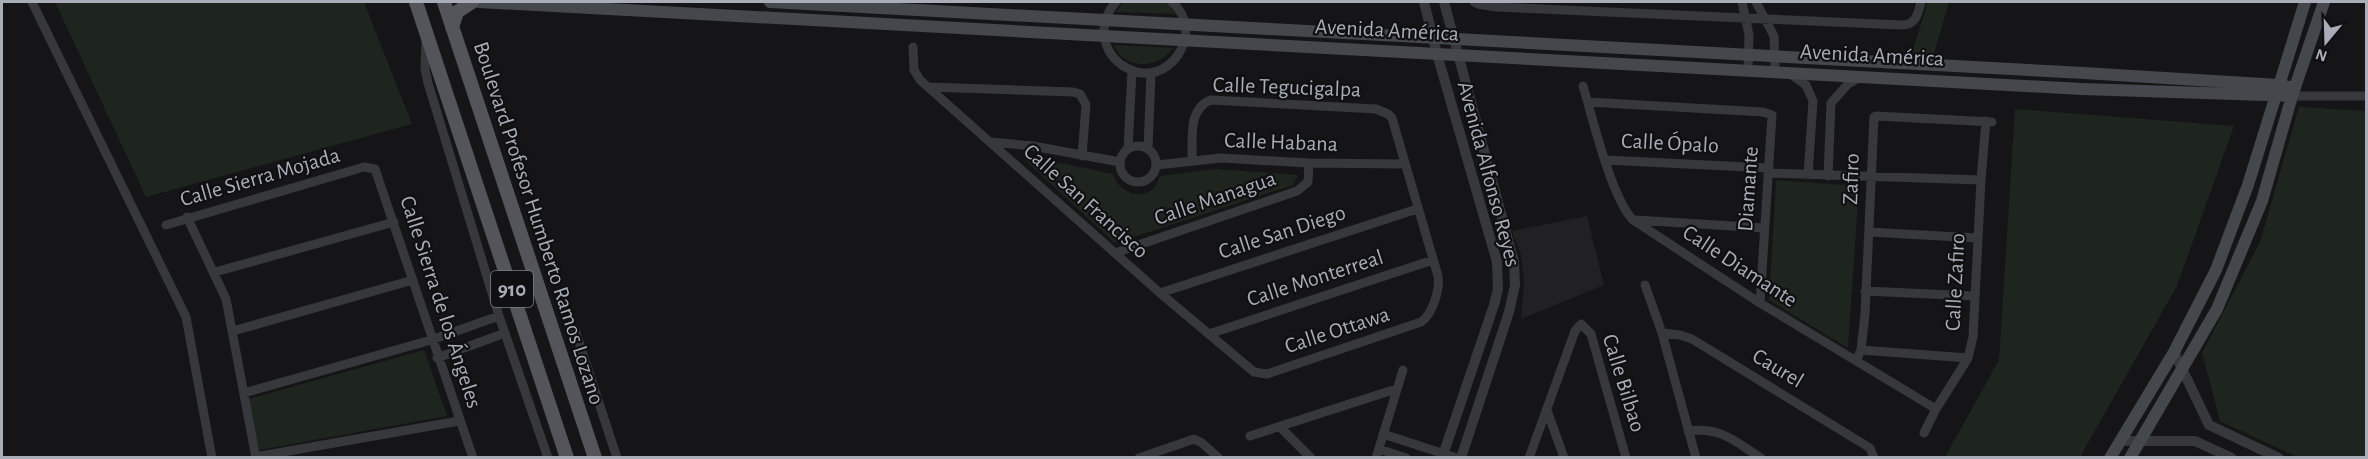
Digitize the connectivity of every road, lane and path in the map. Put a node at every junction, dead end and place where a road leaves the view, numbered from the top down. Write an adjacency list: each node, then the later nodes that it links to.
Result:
1 (32, 2): 123 (street)
2 (416, 2): 25 (main road, Boulevard Profesor Humberto Ramos Lozano / 910)
3 (444, 2): 24 (main road, Boulevard Profesor Humberto Ramos Lozano)
4 (472, 2): 24 (main road)
5 (479, 2): 22 (main road, Avenida América)
6 (770, 2): 16 (main road, Avenida América)
7 (1116, 2): 21 (street)
8 (1172, 2): 23 (street)
9 (1424, 2): 27 (street, Avenida Alfonso Reyes)
10 (1444, 2): 28 (street, Avenida Alfonso Reyes)
11 (1742, 2): 19 (street)
12 (1756, 2): 20 (street)
13 (1922, 2): 20 (street)
14 (2305, 2): 46 (main road)
15 (2324, 2): 47 (main road)
16 (840, 3): 18 (main road, Avenida América)
17 (1476, 3): 19 (street)
18 (859, 6): 21 (main road, Avenida América); 22 (main road)
19 (1746, 18): 20 (street); 33 (street)
20 (1766, 19): 34 (street)
21 (1105, 20): 23 (main road, Avenida América); 26 (street)
22 (859, 24): 26 (main road, Avenida América)
23 (1185, 24): 27 (main road, Avenida América); 29 (street)
24 (452, 27): 127 (main road, Boulevard Profesor Humberto Ramos Lozano)
25 (427, 31): 90 (street); 126 (main road, Boulevard Profesor Humberto Ramos Lozano / 910)
26 (1104, 36): 29 (main road, Avenida América); 38 (street)
27 (1432, 37): 28 (main road, Avenida América); 31 (street, Avenida Alfonso Reyes)
28 (1452, 37): 32 (street, Avenida Alfonso Reyes); 33 (main road, Avenida América)
29 (1185, 41): 31 (main road, Avenida América); 40 (street)
30 (913, 47): 45 (street, Calle San Francisco)
31 (1437, 54): 32 (main road, Avenida América); 96 (street, Avenida Alfonso Reyes)
32 (1456, 54): 37 (main road, Avenida América); 97 (street, Avenida Alfonso Reyes)
33 (1749, 55): 34 (main road, Avenida América); 37 (street)
34 (1774, 57): 35 (main road, Avenida América); 39 (street)
35 (1929, 65): 36 (main road, Avenida América); 42 (main road)
36 (1954, 67): 43 (main road); 46 (main road, Avenida América)
37 (1748, 70): 39 (main road, Avenida América)
38 (1132, 71): 40 (street); 48 (street)
39 (1781, 71): 41 (main road, Avenida América); 51 (street)
40 (1151, 73): 50 (street)
41 (1862, 76): 42 (main road, Avenida América); 53 (street)
42 (1931, 80): 43 (main road, Avenida América)
43 (1954, 81): 46 (main road, Avenida América)
44 (1583, 86): 52 (street, Calle Diamante)
45 (928, 87): 57 (street, Calle San Francisco); 60 (street)
46 (2277, 90): 47 (main road, Avenida América); 100 (main road)
47 (2294, 92): 49 (street); 105 (main road)
48 (1132, 96): 50 (street); 58 (street)
49 (2367, 96)
50 (1149, 97): 59 (street)
51 (1813, 101): 53 (street); 55 (street)
52 (1588, 102): 61 (street, Calle Diamante); 68 (street, Diamante)
53 (1831, 103): 56 (street)
54 (1989, 122): 71 (street, Zafiro); 72 (street, Calle Zafiro)
55 (1811, 138): 56 (street); 69 (street)
56 (1830, 139): 70 (street)
57 (990, 142): 60 (street); 81 (street, Calle San Francisco)
58 (1128, 148): 59 (street); 63 (street)
59 (1148, 148): 66 (street)
60 (1082, 156): 63 (street)
61 (1605, 160): 68 (street, Calle Ópalo); 75 (street, Calle Diamante)
62 (1192, 161): 64 (street, Calle Habana); 65 (street, Calle Tegucigalpa); 66 (street, Calle Habana)
63 (1120, 162): 66 (street)
64 (1309, 163): 65 (street, Calle Habana); 81 (street, Calle Managua)
65 (1404, 164): 73 (street)
66 (1156, 165)
67 (364, 167): 74 (street, Calle Sierra Mojada); 76 (street, Calle Sierra de los Ángeles)
68 (1768, 171): 69 (street, Calle Ópalo); 78 (street, Diamante)
69 (1808, 176): 70 (street, Calle Ópalo)
70 (1828, 176): 71 (street, Calle Ópalo)
71 (1870, 177): 72 (street, Calle Ópalo); 79 (street, Zafiro)
72 (1981, 180): 80 (street, Calle Zafiro)
73 (1417, 209): 82 (street); 87 (street, Calle San Diego)
74 (187, 217): 77 (street, Calle Sierra Mojada); 83 (street)
75 (1633, 220): 78 (street); 89 (street, Calle Diamante)
76 (394, 222): 83 (street); 84 (street, Calle Sierra de los Ángeles)
77 (166, 225)
78 (1765, 228): 89 (street, Diamante)
79 (1869, 232): 80 (street); 86 (street, Zafiro)
80 (1977, 238): 88 (street, Calle Zafiro)
81 (1115, 253): 87 (street, Calle San Francisco)
82 (1433, 260): 95 (street, Calle Monterreal); 106 (street, Calle Ottawa)
83 (215, 272): 91 (street)
84 (413, 280): 91 (street); 98 (street, Calle Sierra de los Ángeles)
85 (1645, 285): 94 (street)
86 (1866, 291): 88 (street); 99 (street, Zafiro)
87 (1160, 293): 95 (street, Calle San Francisco)
88 (1974, 296): 102 (street, Calle Zafiro)
89 (1760, 303): 103 (street, Calle Diamante)
90 (499, 316): 93 (street); 98 (street)
91 (233, 330): 108 (street)
92 (575, 330): 128 (street)
93 (505, 333): 101 (street); 125 (street)
94 (1662, 333): 113 (street); 138 (street, Caurel)
95 (1209, 334): 106 (street, Calle San Francisco)
96 (1485, 335): 97 (street); 120 (street, Avenida Alfonso Reyes)
97 (1500, 339): 133 (street, Avenida Alfonso Reyes)
98 (431, 340): 101 (street, Calle Sierra de los Ángeles); 108 (street)
99 (1860, 350): 102 (street); 103 (street, Zafiro)
100 (2174, 352): 105 (street); 117 (main road)
101 (437, 358): 111 (street, Calle Sierra de los Ángeles)
102 (1968, 358): 109 (street, Calle Zafiro)
103 (1856, 361): 109 (street, Calle Diamante)
104 (1403, 370): 107 (street)
105 (2183, 371): 118 (main road); 142 (street)
106 (1254, 372)
107 (1396, 389): 112 (street); 115 (street)
108 (243, 393): 121 (street)
109 (1936, 409): 114 (street, Calle Zafiro)
110 (1547, 410): 122 (street, Calle Bilbao); 134 (street); 135 (street)
111 (459, 421): 121 (street); 124 (street, Calle Sierra de los Ángeles)
112 (1280, 428): 116 (street); 131 (street)
113 (1688, 431): 136 (street); 137 (street)
114 (1924, 433)
115 (1383, 434): 119 (street); 120 (street)
116 (1250, 436)
117 (2120, 441): 118 (street); 139 (main road)
118 (2140, 441): 140 (main road); 141 (street)
119 (1377, 453): 132 (street)
120 (1443, 455): 133 (street)
121 (255, 457)
122 (1625, 457)
123 (212, 458)
124 (473, 458)
125 (548, 458)
126 (567, 458)
127 (595, 458)
128 (617, 458)
129 (1139, 458): 130 (street)
130 (1219, 458)
131 (1311, 458)
132 (1406, 458)
133 (1459, 458)
134 (1529, 458)
135 (1564, 458)
136 (1696, 458)
137 (1761, 458)
138 (1875, 458)
139 (2110, 458)
140 (2130, 458)
141 (2232, 458)
142 (2279, 458)

